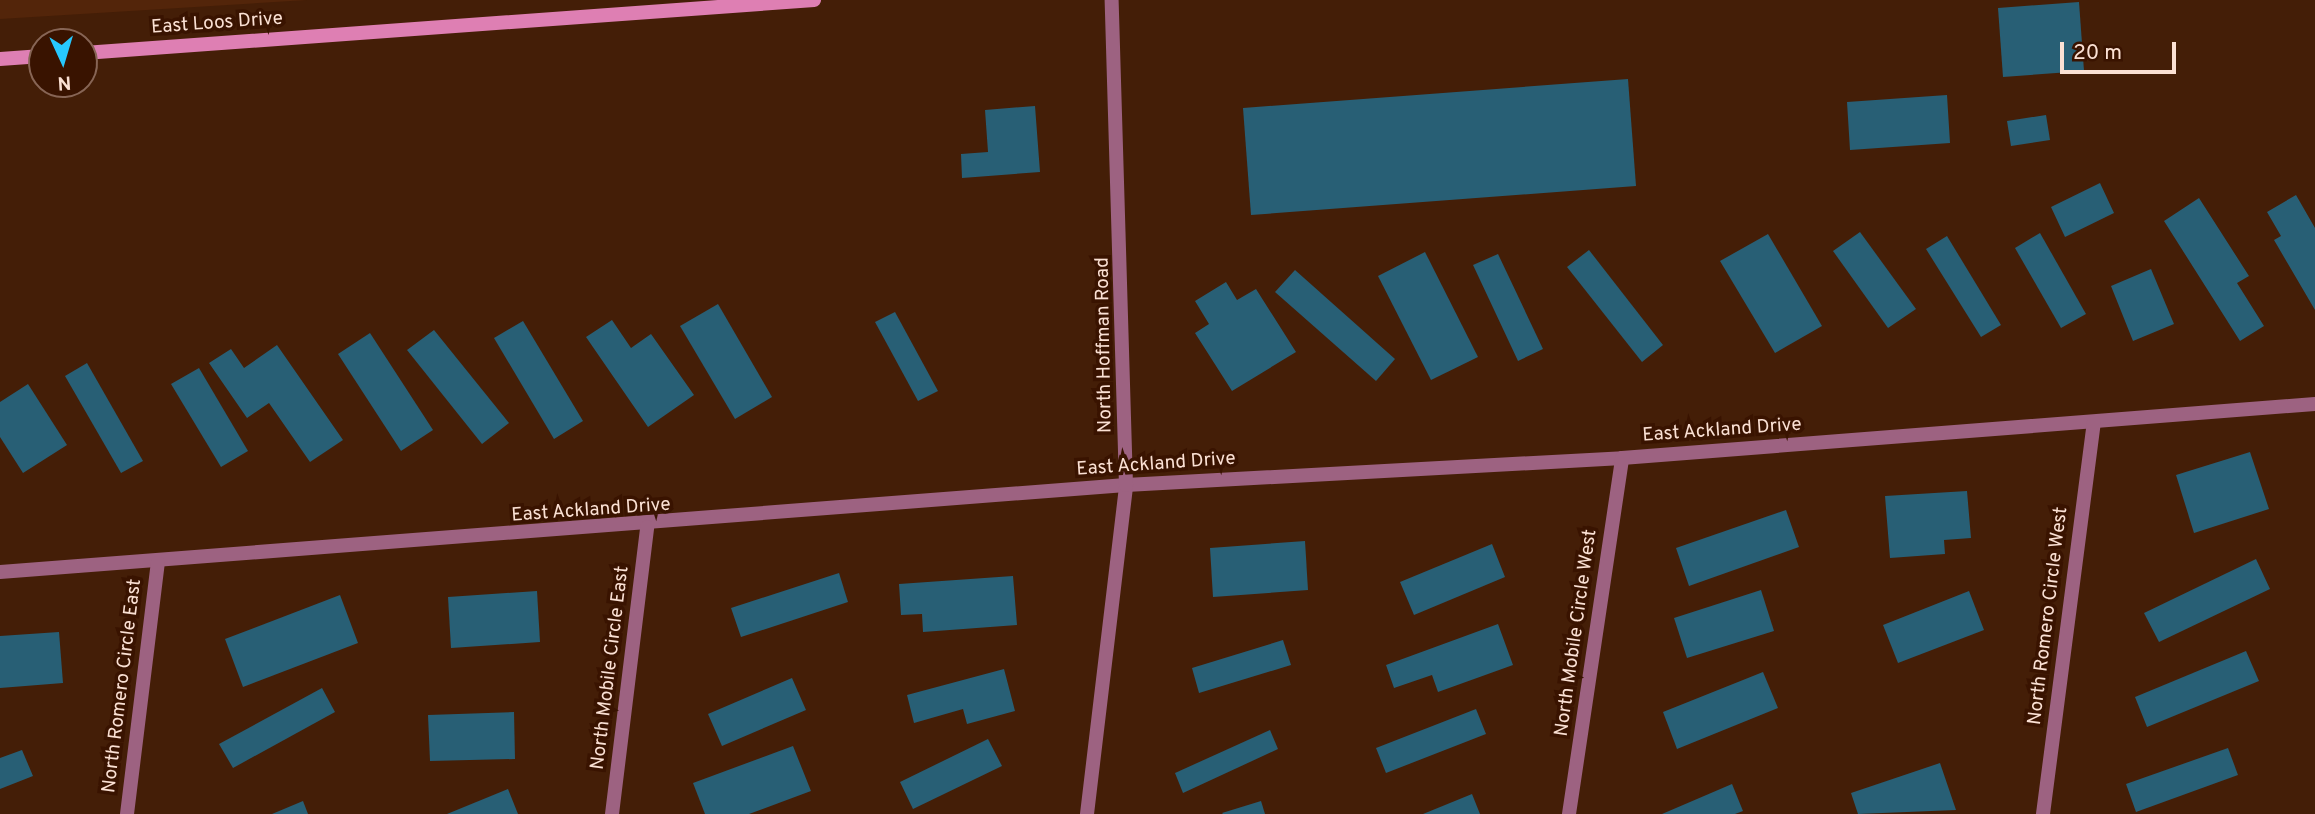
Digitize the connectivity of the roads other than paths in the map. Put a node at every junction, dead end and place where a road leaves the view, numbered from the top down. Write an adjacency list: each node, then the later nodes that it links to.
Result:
1 (814, 0): 3 (street, East Loos Drive)
2 (1112, 0): 9 (street, North Hoffman Road)
3 (98, 51)
4 (28, 56): 5 (street)
5 (0, 59)
6 (2315, 404): 7 (street, East Ackland Drive)
7 (2094, 422): 8 (street, East Ackland Drive); 17 (street, North Romero Circle West)
8 (1622, 458): 9 (street, East Ackland Drive); 16 (street, North Mobile Circle West)
9 (1126, 485): 10 (street, East Ackland Drive); 15 (street, North Hoffman Road)
10 (647, 527): 11 (street, East Ackland Drive); 14 (street, North Mobile Circle East)
11 (158, 563): 12 (street, East Ackland Drive); 13 (street, North Romero Circle East)
12 (0, 572)
13 (127, 814)
14 (612, 814)
15 (1087, 814)
16 (1569, 814)
17 (2043, 814)

